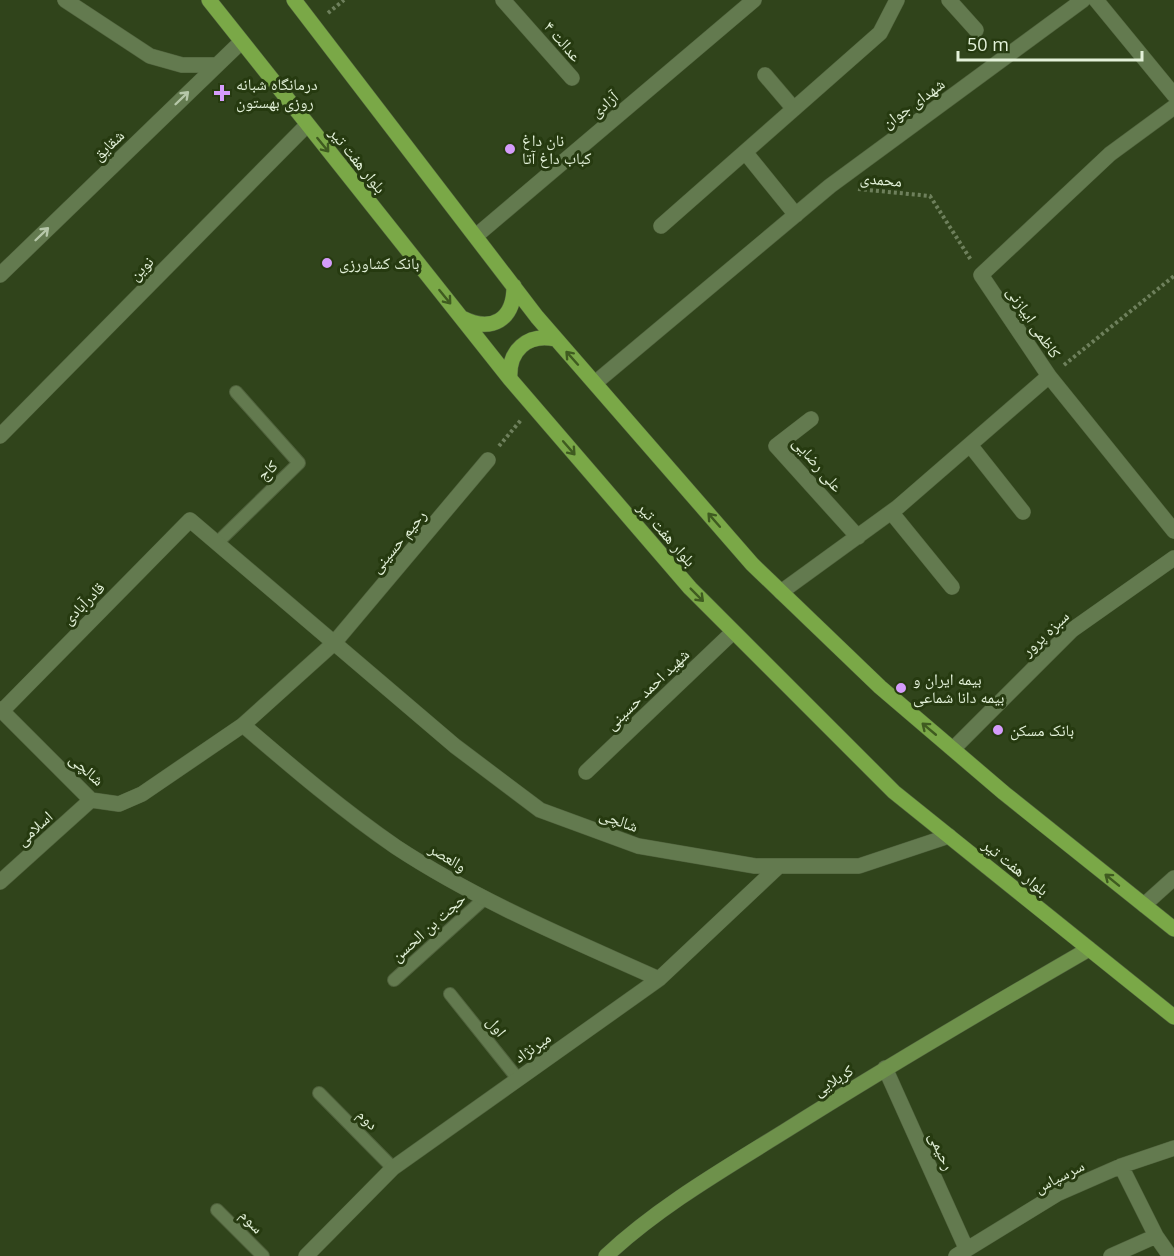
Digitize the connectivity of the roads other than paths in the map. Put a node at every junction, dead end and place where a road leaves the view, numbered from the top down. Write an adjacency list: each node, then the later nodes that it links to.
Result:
1 (65, 0): 12 (street)
2 (209, 0): 11 (main road, بلوار هفت تیر)
3 (294, 0): 22 (main road)
4 (503, 0): 14 (street, عدالت ۴)
5 (754, 0): 22 (street, آزادی)
6 (897, 0): 17 (street)
7 (949, 0): 10 (street)
8 (1083, 0): 20 (street, شهدای جوان)
9 (1096, 0): 15 (street)
10 (976, 30)
11 (241, 42): 12 (street, شقایق); 18 (main road, بلوار هفت تیر)
12 (216, 65): 23 (street, شقایق, one-way to 12)
13 (765, 75): 17 (street)
14 (572, 78)
15 (1174, 95)
16 (1174, 107): 27 (street, کاظمی ابیازنی)
17 (794, 109): 19 (street)
18 (307, 125): 25 (main road, بلوار هفت تیر, one-way to 25); 32 (street, نوین)
19 (745, 152): 20 (street); 21 (street)
20 (796, 215): 29 (street, شهدای جوان)
21 (661, 226)
22 (477, 235): 24 (main road)
23 (0, 275)
24 (514, 286): 25 (main road); 26 (main road)
25 (462, 318): 28 (main road, بلوار هفت تیر)
26 (555, 339): 28 (main road); 29 (main road, one-way to 26)
27 (1049, 376): 33 (street, کاظمی ابیازنی); 38 (street)
28 (510, 379): 44 (main road, بلوار هفت تیر, one-way to 44)
29 (595, 383): 43 (main road, one-way to 29)
30 (236, 392): 40 (lane, کاج)
31 (810, 419): 39 (street, علی رضایی)
32 (0, 436)
33 (970, 445): 35 (street, کاظمی ابیازنی); 36 (street)
34 (488, 460): 45 (street, رحیم حسینی)
35 (891, 512): 39 (street, کاظمی ابیازنی); 42 (street)
36 (1023, 512)
37 (190, 520): 40 (street, شالچی); 46 (street, قادرآبادی)
38 (1174, 531)
39 (858, 537): 43 (street, کاظمی ابیازنی)
40 (217, 543): 45 (street, شالچی)
41 (1174, 558): 48 (street, سبزه پرور)
42 (952, 587)
43 (781, 592): 48 (main road, one-way to 43)
44 (733, 632): 49 (street, شهید احمد حسینی); 51 (main road, بلوار هفت تیر)
45 (334, 643): 47 (street, شالچی); 52 (street, شالچی)
46 (1, 710): 50 (street, شالچی)
47 (243, 725): 50 (street, شالچی); 55 (street, والعصر)
48 (953, 749): 56 (main road, one-way to 48)
49 (586, 772)
50 (91, 800): 54 (street, اسلامی)
51 (949, 836): 52 (street, شالچی); 58 (main road, بلوار هفت تیر)
52 (779, 866): 59 (street, میرنژاد)
53 (1174, 878): 56 (street)
54 (0, 882)
55 (484, 899): 59 (street, والعصر); 60 (lane, حجت بن الحسن)
56 (1144, 905): 57 (main road)
57 (1174, 929)
58 (1089, 949): 62 (main road, بلوار هفت تیر); 63 (street, کربلایی)
59 (659, 979): 64 (street, میرنژاد)
60 (394, 980)
61 (450, 994): 64 (lane, اول)
62 (1174, 1017)
63 (885, 1068): 71 (street, رحیمی); 74 (street, کربلایی)
64 (518, 1079): 68 (street, میرنژاد)
65 (319, 1093): 68 (lane, دوم)
66 (1174, 1149): 67 (street, سرسپاس)
67 (1121, 1166): 70 (street); 71 (street, سرسپاس)
68 (393, 1168): 73 (street, میرنژاد)
69 (217, 1210): 72 (lane, سوم)
70 (1156, 1236): 75 (street); 76 (street)
71 (961, 1252)
72 (263, 1256)
73 (306, 1256)
74 (606, 1256)
75 (1111, 1256)
76 (1170, 1256)

